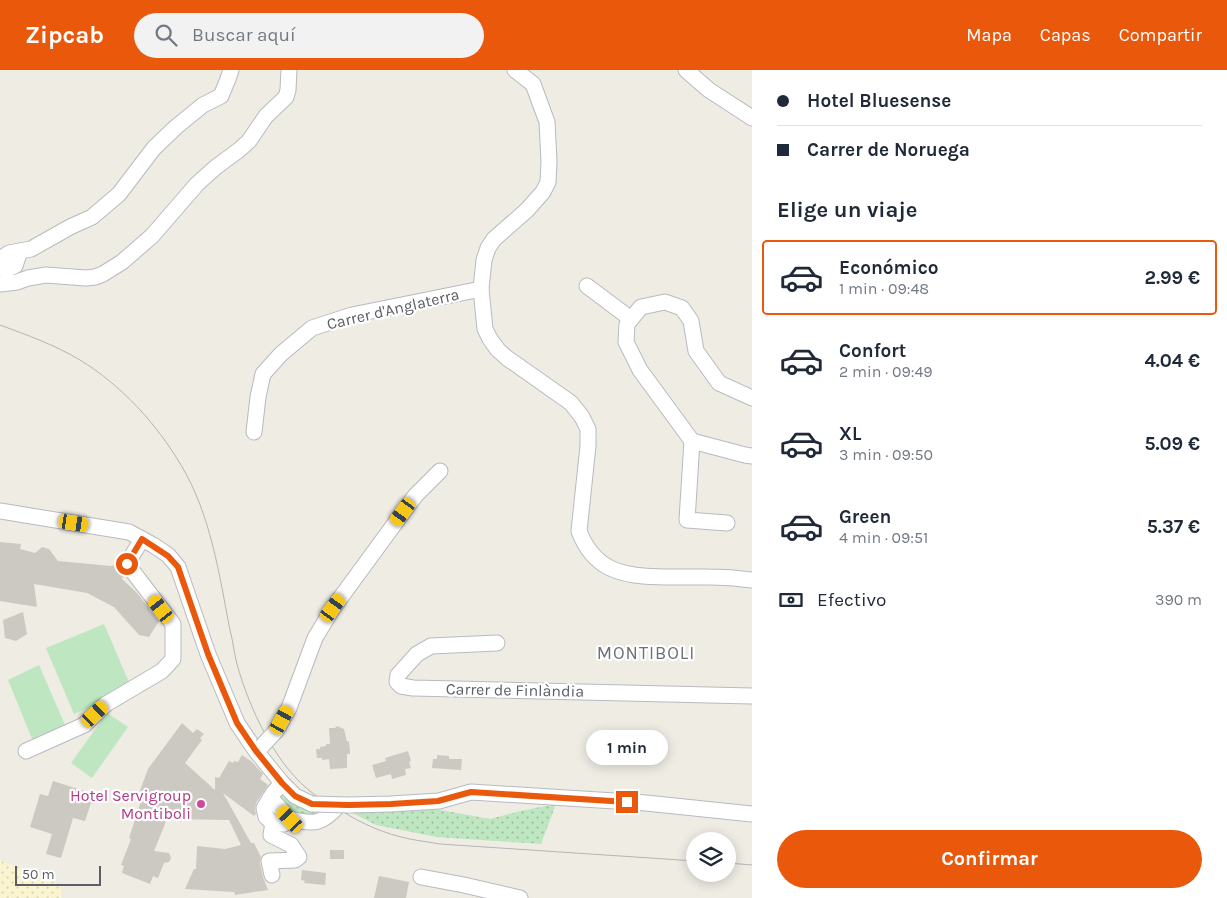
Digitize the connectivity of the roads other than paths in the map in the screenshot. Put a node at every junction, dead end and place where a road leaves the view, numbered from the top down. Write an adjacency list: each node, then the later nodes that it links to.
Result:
1 (231, 70): 8 (street)
2 (289, 70): 9 (street)
3 (515, 70): 6 (street)
4 (527, 70): 6 (street)
5 (686, 70): 7 (street)
6 (533, 84): 11 (street)
7 (752, 118)
8 (0, 259)
9 (0, 284)
10 (587, 286): 12 (street)
11 (481, 289): 14 (street, Carrer d'Anglaterra); 21 (street)
12 (631, 319): 13 (street); 15 (street)
13 (752, 398)
14 (254, 432)
15 (692, 441): 16 (street); 19 (street)
16 (752, 456)
17 (440, 470): 24 (street, bridge)
18 (0, 511): 20 (street)
19 (727, 523)
20 (142, 539): 24 (street); 25 (street)
21 (752, 580)
22 (497, 643): 23 (street, Carrer de Finlàndia)
23 (752, 696)
24 (259, 748): 26 (street)
25 (26, 751)
26 (282, 783): 27 (street); 28 (street, bridge)
27 (270, 798): 30 (street); 31 (street)
28 (344, 805): 29 (street); 30 (street)
29 (752, 814)
30 (290, 819): 31 (street)
31 (273, 823): 32 (street)
32 (272, 875)
33 (421, 877): 34 (street)
34 (520, 898)

